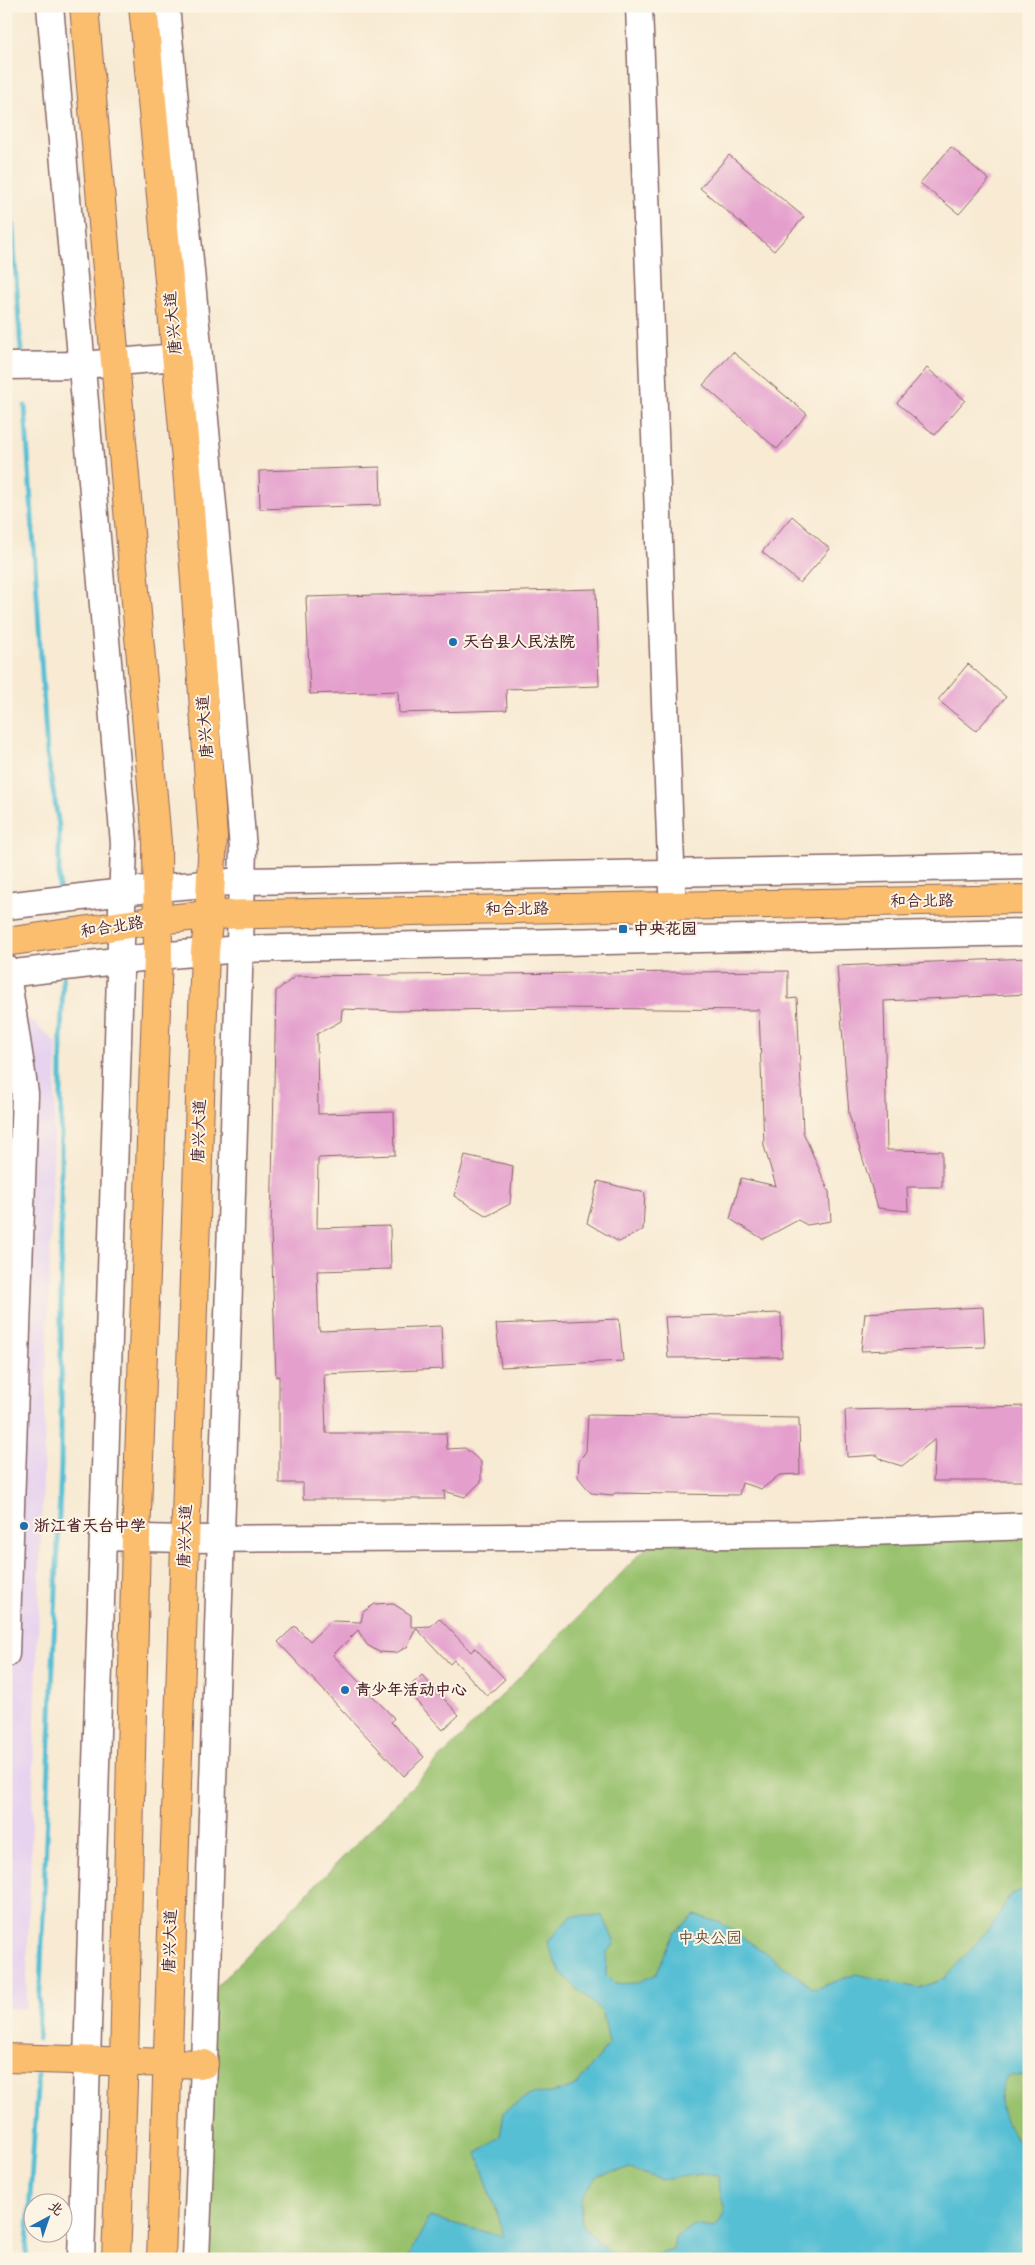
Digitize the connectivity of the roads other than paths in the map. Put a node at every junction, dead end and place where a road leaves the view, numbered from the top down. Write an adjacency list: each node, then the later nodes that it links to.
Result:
1 (50, 6): 8 (street)
2 (84, 6): 7 (main road)
3 (143, 6): 6 (main road, 唐兴大道)
4 (166, 6): 12 (street)
5 (639, 6): 11 (street)
6 (177, 358): 7 (street); 13 (main road, 唐兴大道)
7 (115, 362): 8 (street); 14 (main road)
8 (82, 365): 9 (street); 15 (street)
9 (6, 366)
10 (1029, 866): 11 (street)
11 (671, 873): 12 (street); 18 (street)
12 (242, 881): 13 (street); 19 (street)
13 (210, 884): 14 (street); 20 (main road, 唐兴大道)
14 (157, 888): 15 (street); 21 (main road)
15 (122, 892): 17 (street); 22 (street)
16 (1029, 899): 18 (main road, 和合北路)
17 (6, 906)
18 (674, 907): 19 (main road, 和合北路)
19 (242, 914): 20 (main road, 和合北路); 25 (street)
20 (209, 915): 21 (main road, 和合北路); 26 (main road, 唐兴大道)
21 (157, 920): 22 (main road, 和合北路); 27 (main road)
22 (121, 926): 24 (main road, 和合北路); 28 (street)
23 (1029, 932): 25 (street)
24 (6, 942)
25 (240, 949): 26 (street); 37 (street)
26 (205, 951): 27 (street); 36 (main road, 唐兴大道)
27 (158, 956): 28 (street); 35 (main road)
28 (120, 960): 30 (street); 34 (street)
29 (6, 968): 30 (street)
30 (7, 974): 31 (street)
31 (12, 1046): 32 (street)
32 (13, 1274): 38 (street)
33 (1029, 1526): 37 (street)
34 (103, 1537): 35 (street); 41 (street)
35 (136, 1538): 36 (street); 42 (main road)
36 (185, 1538): 37 (street); 43 (main road, 唐兴大道)
37 (221, 1538): 44 (street)
38 (8, 1568): 39 (street)
39 (6, 1654)
40 (6, 2058): 41 (main road)
41 (87, 2062): 42 (main road); 45 (street)
42 (124, 2062): 43 (main road); 46 (main road)
43 (166, 2064): 44 (main road); 47 (main road, 唐兴大道)
44 (204, 2064): 48 (street)
45 (81, 2259)
46 (116, 2259)
47 (161, 2259)
48 (196, 2259)

